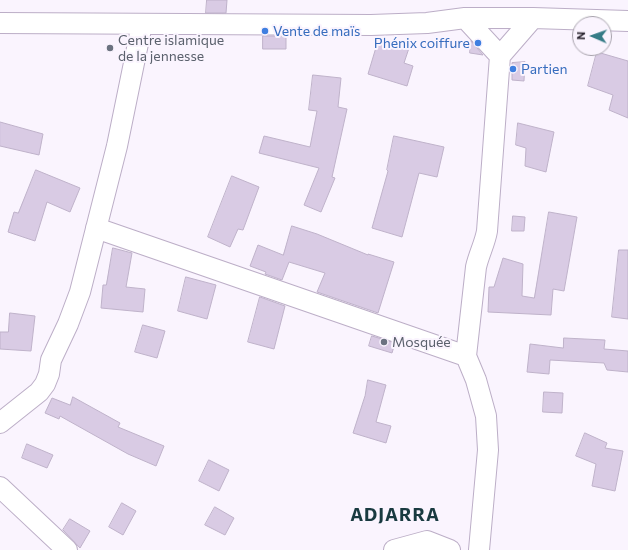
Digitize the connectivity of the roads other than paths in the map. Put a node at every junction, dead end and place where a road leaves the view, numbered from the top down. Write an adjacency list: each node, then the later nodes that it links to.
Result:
1 (465, 18): 2 (street); 5 (street); 6 (street)
2 (533, 18): 3 (street); 6 (street)
3 (628, 21)
4 (0, 23): 5 (street)
5 (142, 24): 7 (street)
6 (500, 56): 8 (street)
7 (96, 228): 8 (street); 9 (street)
8 (466, 356): 14 (street)
9 (0, 423)
10 (0, 487): 11 (street)
11 (67, 550)
12 (394, 550): 13 (street)
13 (450, 550)
14 (479, 550)

